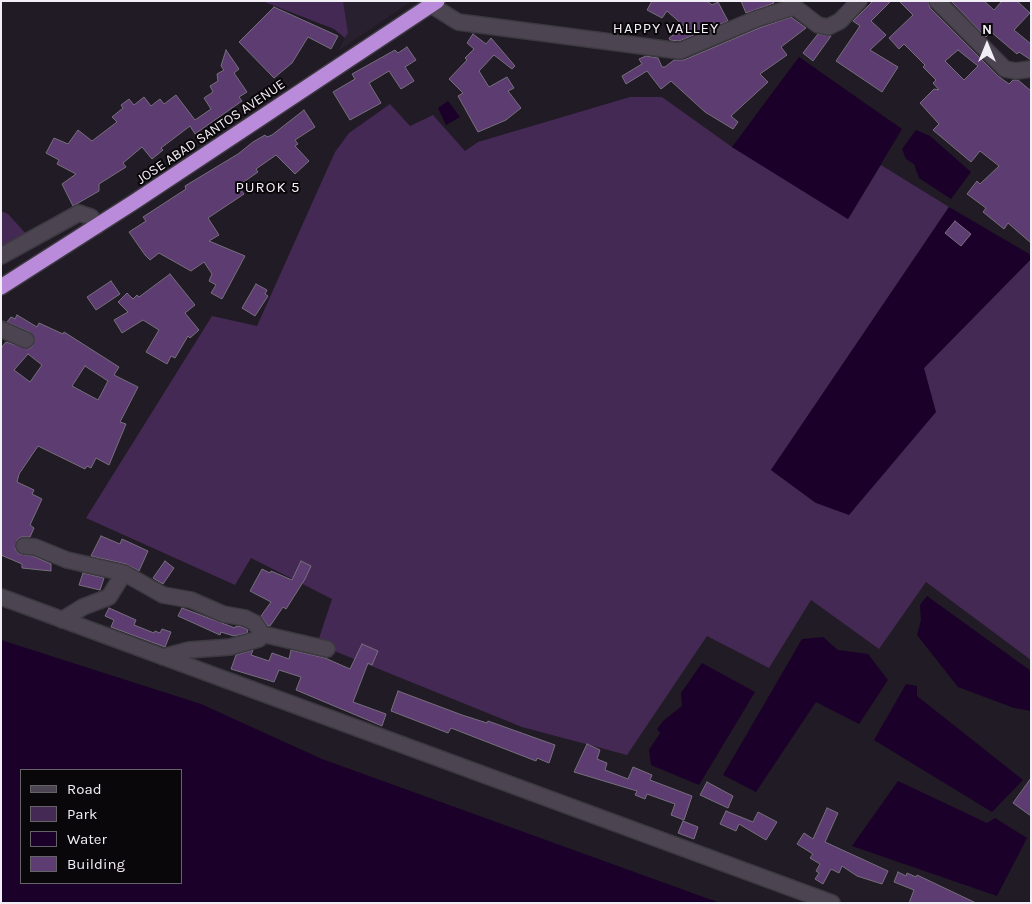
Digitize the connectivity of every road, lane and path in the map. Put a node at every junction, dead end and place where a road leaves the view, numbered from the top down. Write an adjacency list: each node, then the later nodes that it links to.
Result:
1 (859, 1): 3 (street)
2 (937, 1): 4 (street)
3 (434, 3): 5 (highway, JOSE ABAD SANTOS AVENUE)
4 (1031, 69)
5 (97, 226): 6 (street); 7 (highway, JOSE ABAD SANTOS AVENUE)
6 (1, 256)
7 (3, 286)
8 (1, 329): 9 (street)
9 (26, 340)
10 (24, 546): 11 (street)
11 (124, 573): 13 (street); 14 (street)
12 (1, 596): 13 (street)
13 (62, 620): 16 (street)
14 (262, 634): 15 (street); 16 (street)
15 (327, 649)
16 (163, 657): 17 (street)
17 (832, 903)

